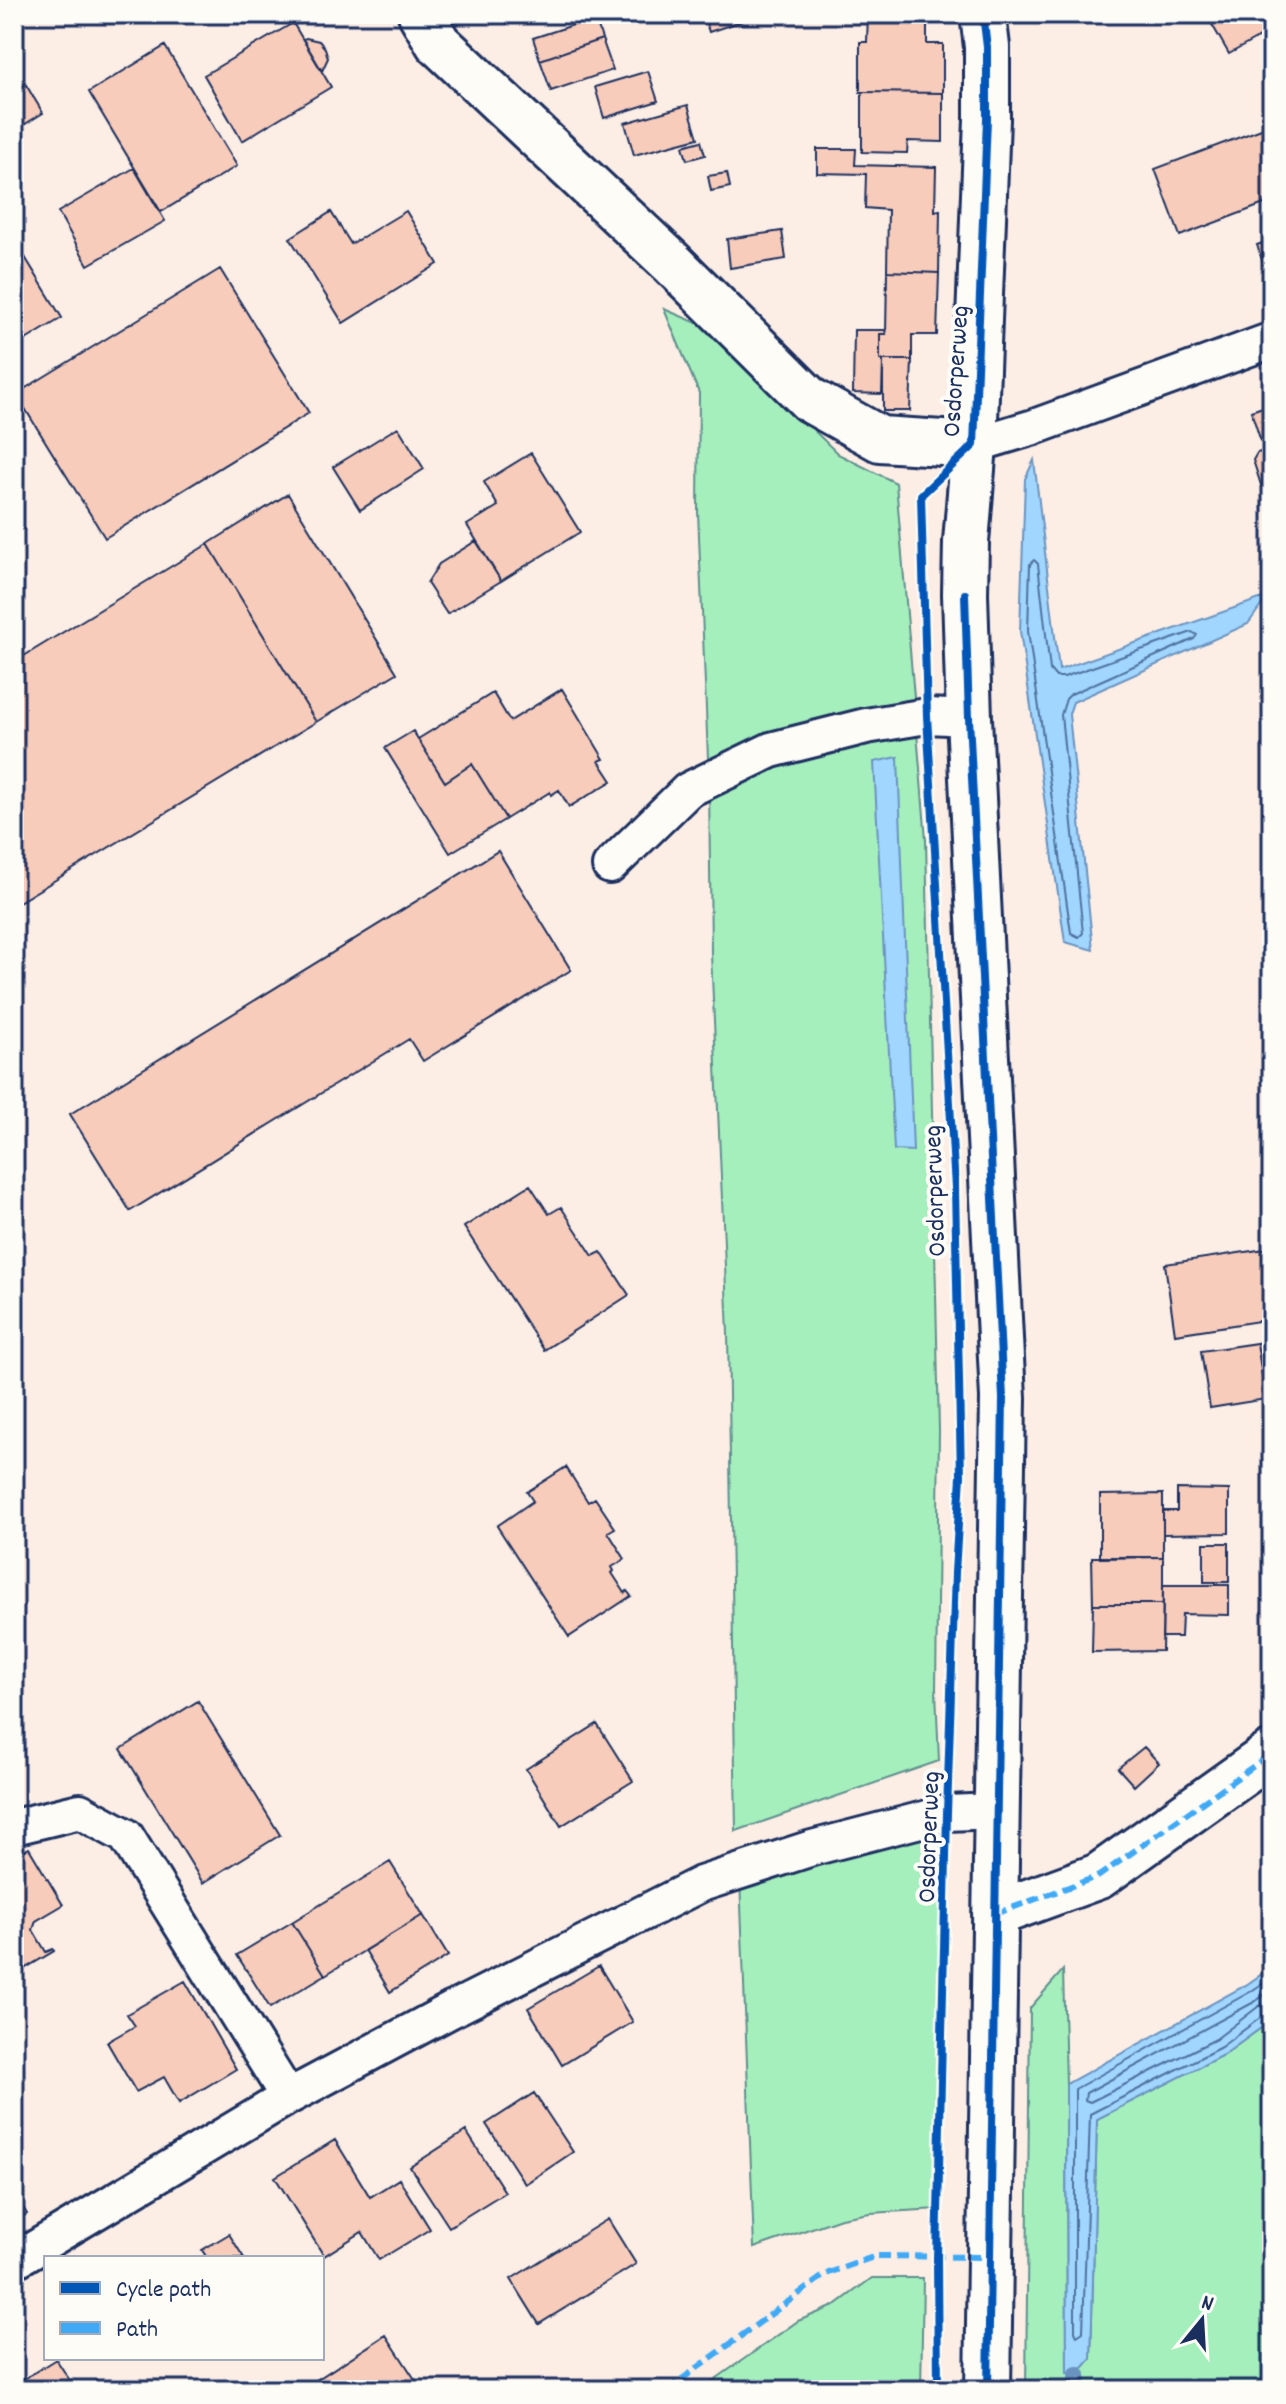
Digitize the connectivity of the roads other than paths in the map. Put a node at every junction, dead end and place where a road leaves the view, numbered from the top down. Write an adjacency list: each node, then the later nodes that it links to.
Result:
1 (421, 14): 4 (street, Osdorperweg)
2 (983, 14): 4 (street, Osdorperweg)
3 (1272, 340): 4 (lane)
4 (974, 445): 5 (street, Osdorperweg)
5 (969, 718): 6 (lane); 8 (street, Osdorperweg)
6 (610, 866)
7 (1272, 1753): 10 (street)
8 (995, 1811): 10 (street, Osdorperweg); 11 (lane)
9 (14, 1827): 11 (lane)
10 (995, 1914): 13 (street, Osdorperweg)
11 (288, 2097): 12 (lane)
12 (14, 2261)
13 (988, 2390)

